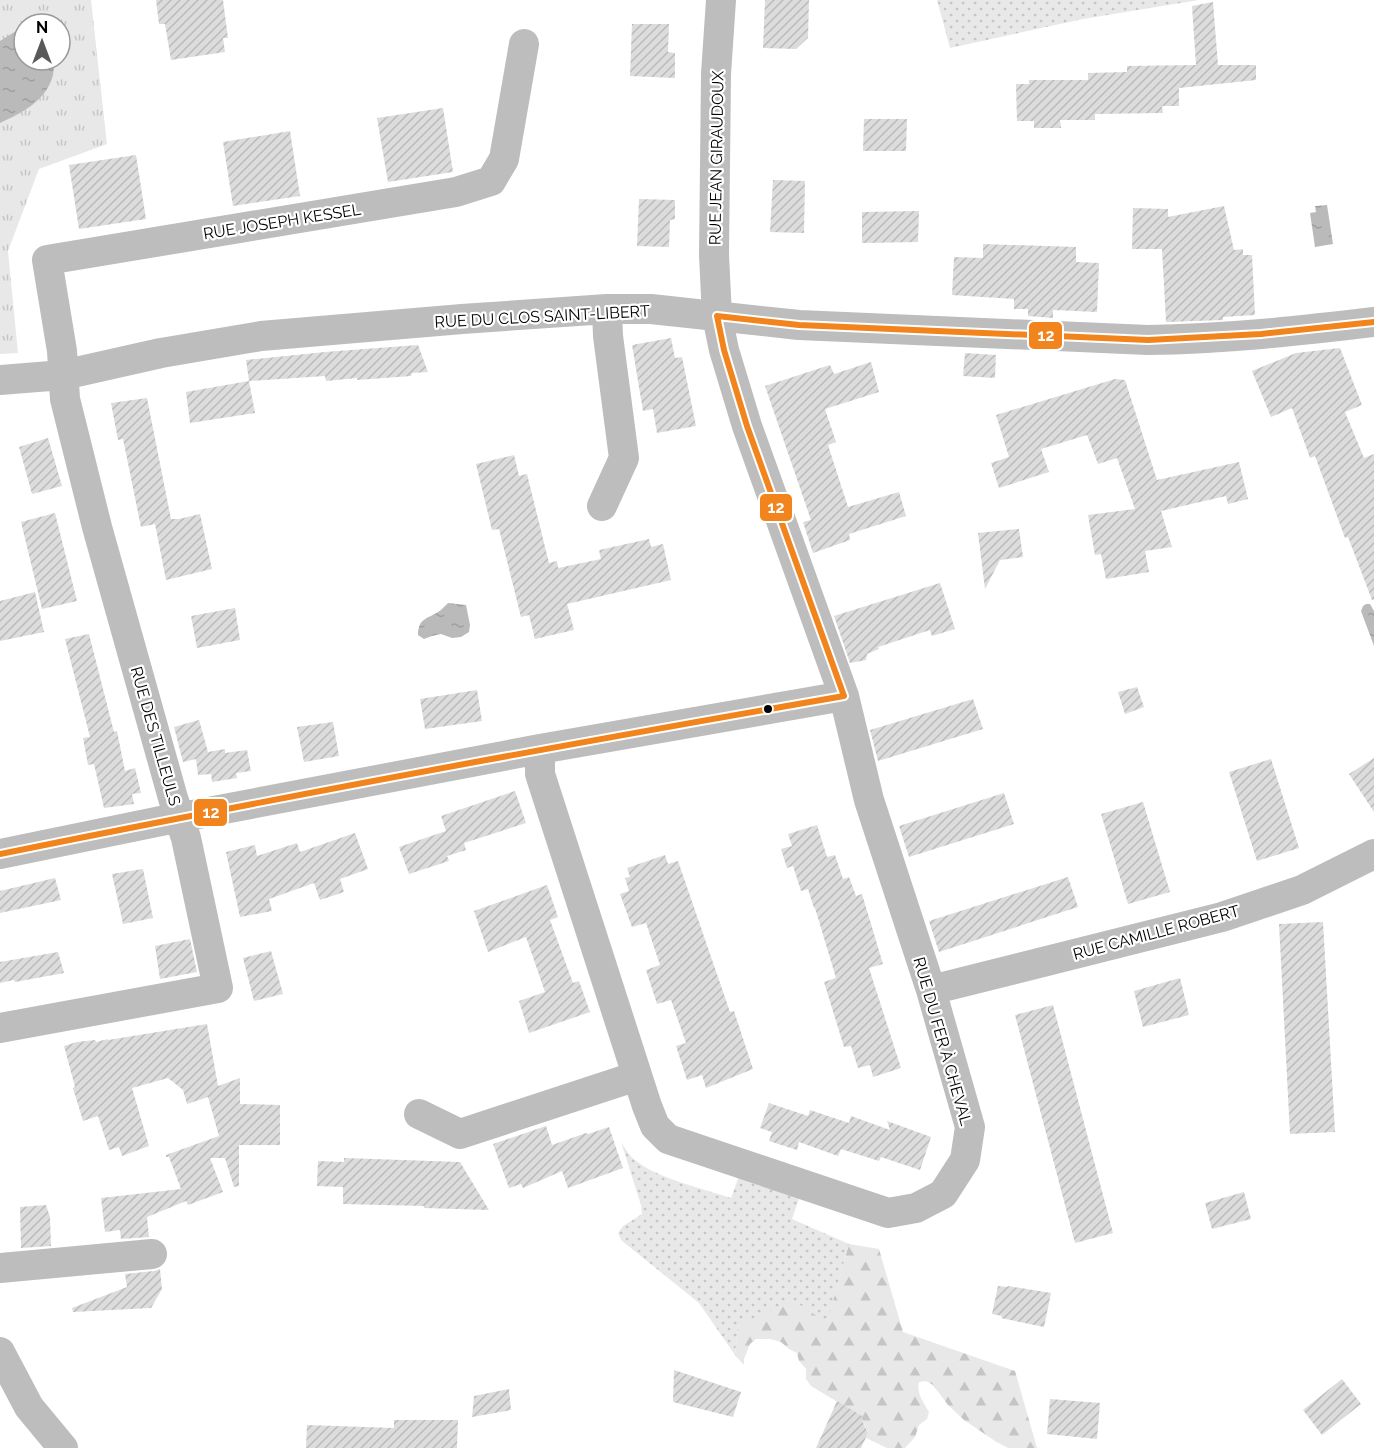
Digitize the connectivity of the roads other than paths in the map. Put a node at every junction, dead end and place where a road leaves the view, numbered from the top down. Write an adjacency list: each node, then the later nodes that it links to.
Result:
1 (721, 0): 4 (street, RUE JEAN GIRAUDOUX)
2 (524, 44): 6 (street, RUE JOSEPH KESSEL)
3 (607, 309): 4 (street, RUE DU CLOS SAINT-LIBERT); 6 (street, RUE DU CLOS SAINT-LIBERT); 8 (street)
4 (717, 316): 5 (street, RUE DU CLOS SAINT-LIBERT); 9 (street, RUE DU FER À CHEVAL)
5 (1374, 322)
6 (63, 375): 7 (street, RUE DU CLOS SAINT-LIBERT); 11 (street, RUE DES TILLEULS)
7 (0, 380)
8 (602, 506)
9 (843, 696): 10 (street); 14 (street, RUE DU FER À CHEVAL)
10 (540, 749): 11 (street); 16 (street, RUE DU FER À CHEVAL)
11 (180, 818): 12 (street); 15 (street, RUE DES TILLEULS)
12 (0, 854)
13 (1374, 854): 14 (street, RUE CAMILLE ROBERT)
14 (931, 990): 16 (street, RUE DU FER À CHEVAL)
15 (0, 1028)
16 (637, 1076): 17 (street)
17 (419, 1114)
18 (152, 1254): 19 (street)
19 (0, 1268)
20 (0, 1352): 21 (street)
21 (63, 1448)

